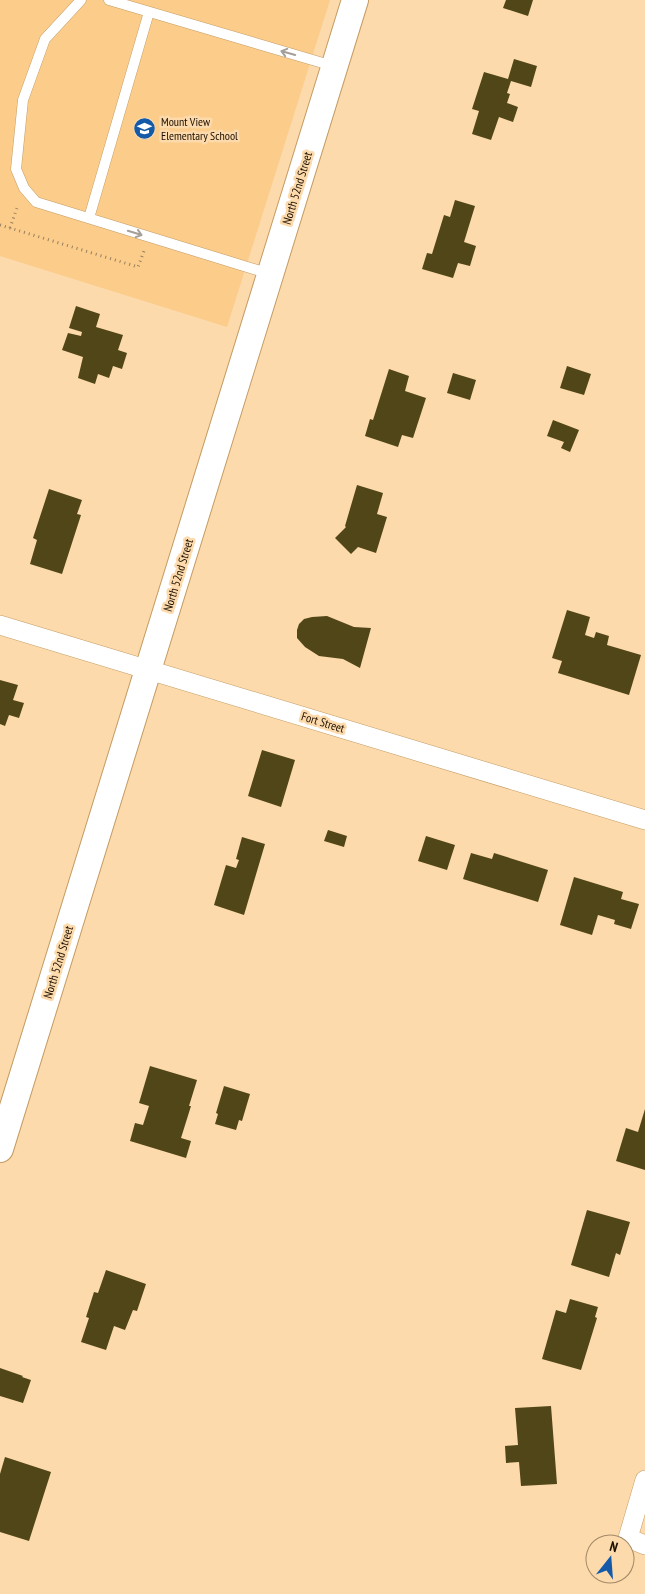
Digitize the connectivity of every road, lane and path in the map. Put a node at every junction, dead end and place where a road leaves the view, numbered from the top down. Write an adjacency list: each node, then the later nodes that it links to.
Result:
1 (82, 0): 6 (lane)
2 (108, 0): 4 (lane)
3 (355, 0): 5 (main road, North 52nd Street)
4 (149, 12): 5 (lane, one-way to 4); 6 (lane)
5 (334, 66): 9 (main road, North 52nd Street)
6 (89, 218): 9 (lane, one-way to 9)
7 (0, 225): 8 (path)
8 (145, 246)
9 (271, 274): 11 (main road, North 52nd Street)
10 (0, 625): 11 (street, Fort Street)
11 (149, 669): 12 (street, Fort Street); 13 (main road, North 52nd Street)
12 (645, 820)
13 (0, 1149)
14 (645, 1480): 15 (street)
15 (636, 1542)

